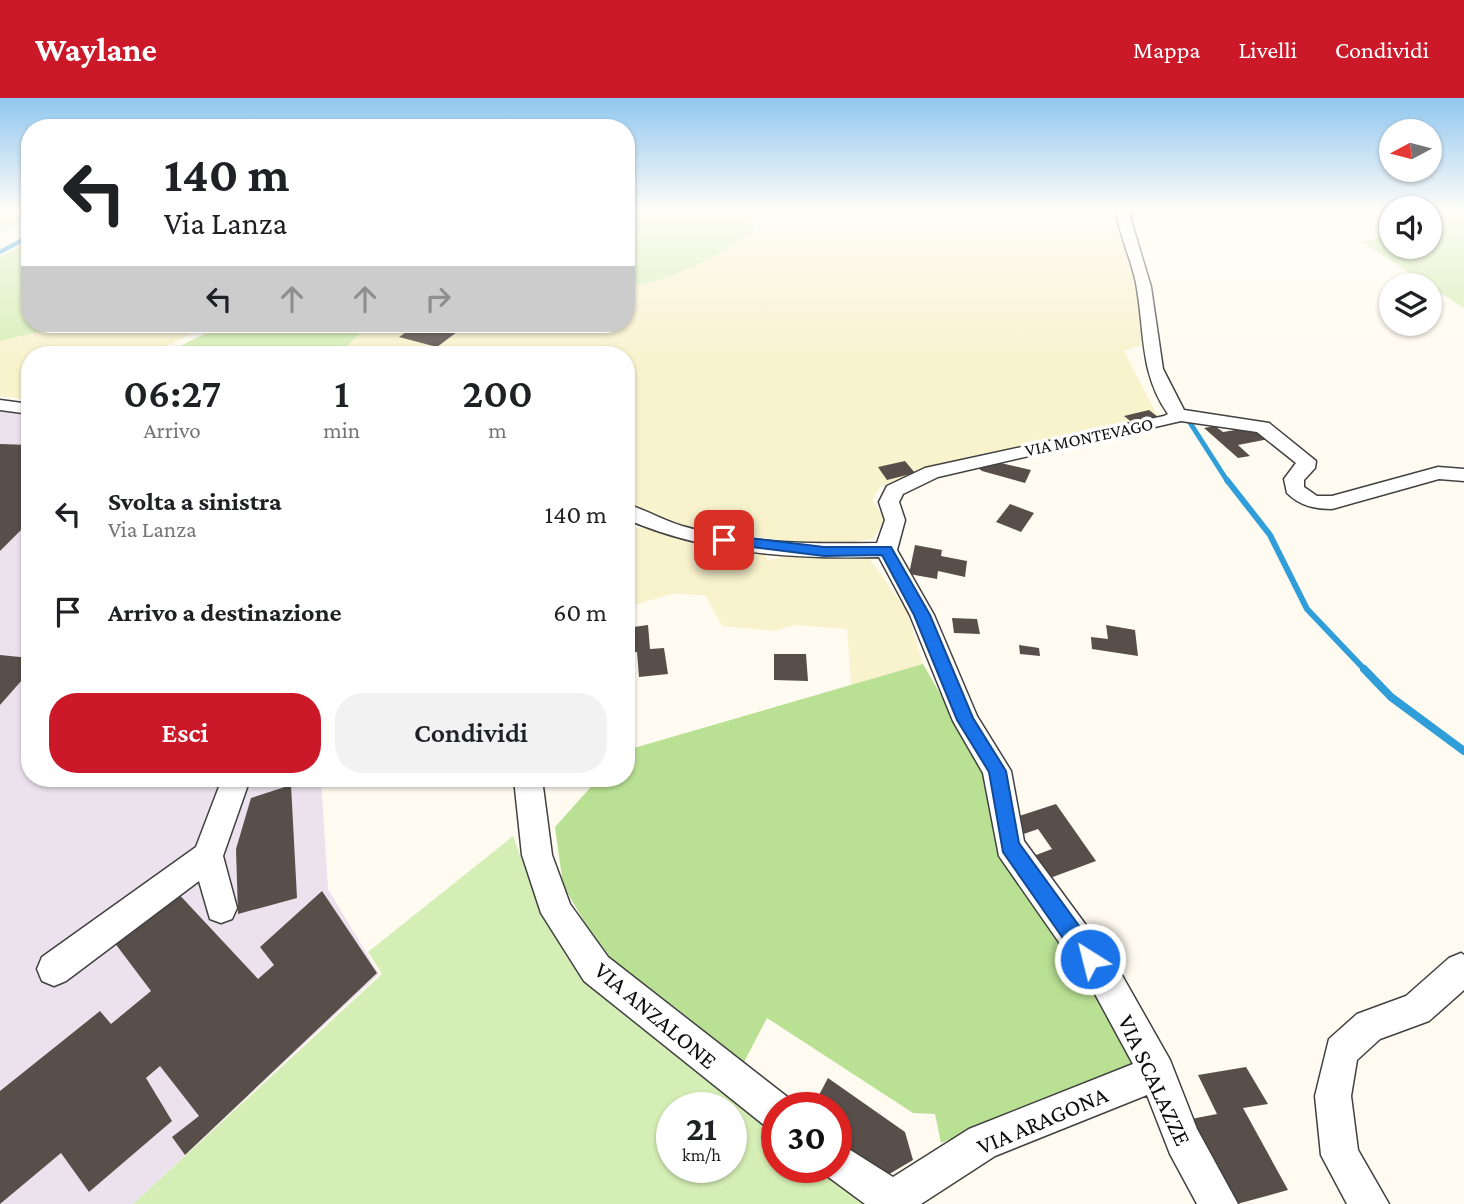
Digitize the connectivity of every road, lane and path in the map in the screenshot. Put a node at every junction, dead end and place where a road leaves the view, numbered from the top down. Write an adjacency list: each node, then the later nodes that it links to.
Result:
1 (1135, 262): 4 (street, VIA MONTEVAGO)
2 (0, 405): 3 (street)
3 (21, 408)
4 (1178, 415): 5 (street); 7 (street, VIA MONTEVAGO)
5 (1464, 475)
6 (635, 514): 7 (street)
7 (886, 550): 14 (street, VIA SCALAZZE)
8 (233, 787): 10 (street)
9 (529, 787): 15 (street, VIA ANZALONE)
10 (208, 856): 11 (street); 12 (street)
11 (221, 908)
12 (54, 969)
13 (1461, 970): 19 (street)
14 (1157, 1073): 17 (street, VIA ARAGONA); 18 (street, VIA SCALAZZE)
15 (761, 1099)
16 (852, 1172): 17 (street)
17 (898, 1201)
18 (1218, 1204)
19 (1368, 1204)

